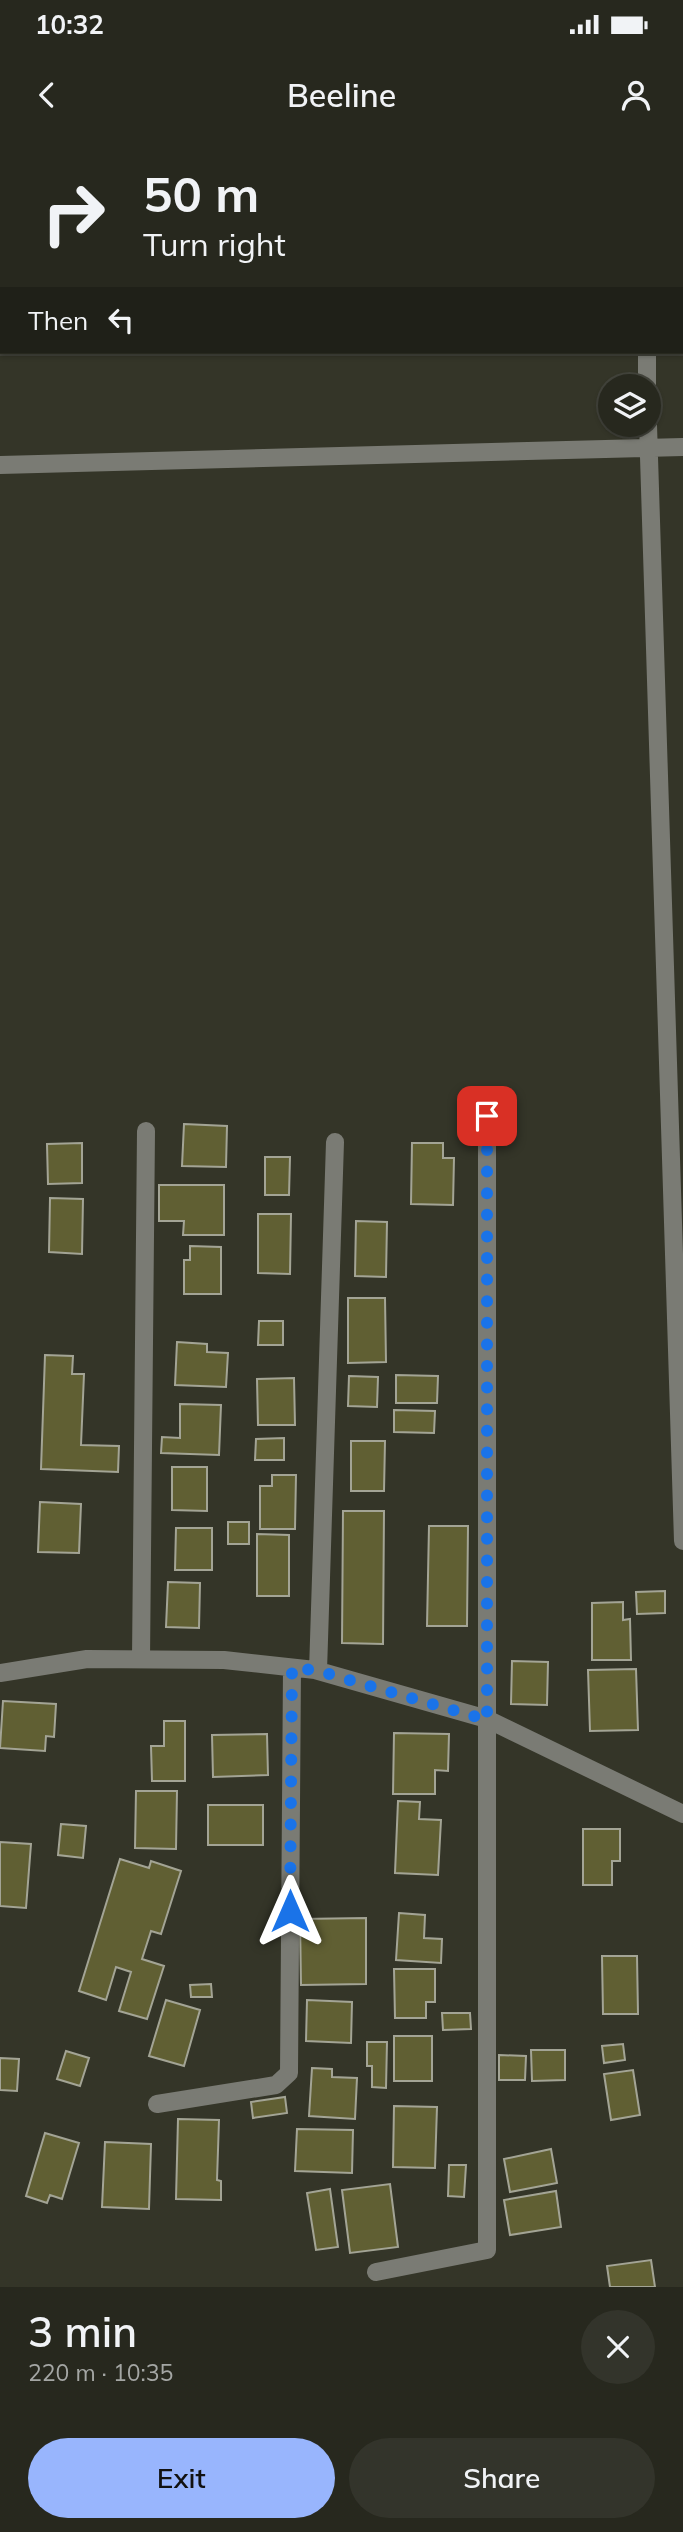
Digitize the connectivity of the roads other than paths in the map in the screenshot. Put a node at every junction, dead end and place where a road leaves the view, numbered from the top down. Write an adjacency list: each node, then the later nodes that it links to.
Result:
1 (647, 354): 2 (street)
2 (647, 374)
3 (648, 437): 5 (street)
4 (683, 447): 5 (street)
5 (648, 448): 6 (street); 10 (street)
6 (0, 465)
7 (487, 1116): 15 (street)
8 (146, 1131): 11 (street)
9 (335, 1142): 13 (street)
10 (683, 1541)
11 (141, 1660): 12 (street); 14 (street)
12 (292, 1668): 13 (street); 17 (street)
13 (318, 1671): 15 (street)
14 (0, 1673)
15 (487, 1720): 16 (street); 18 (street)
16 (683, 1814)
17 (157, 2104)
18 (376, 2272)

